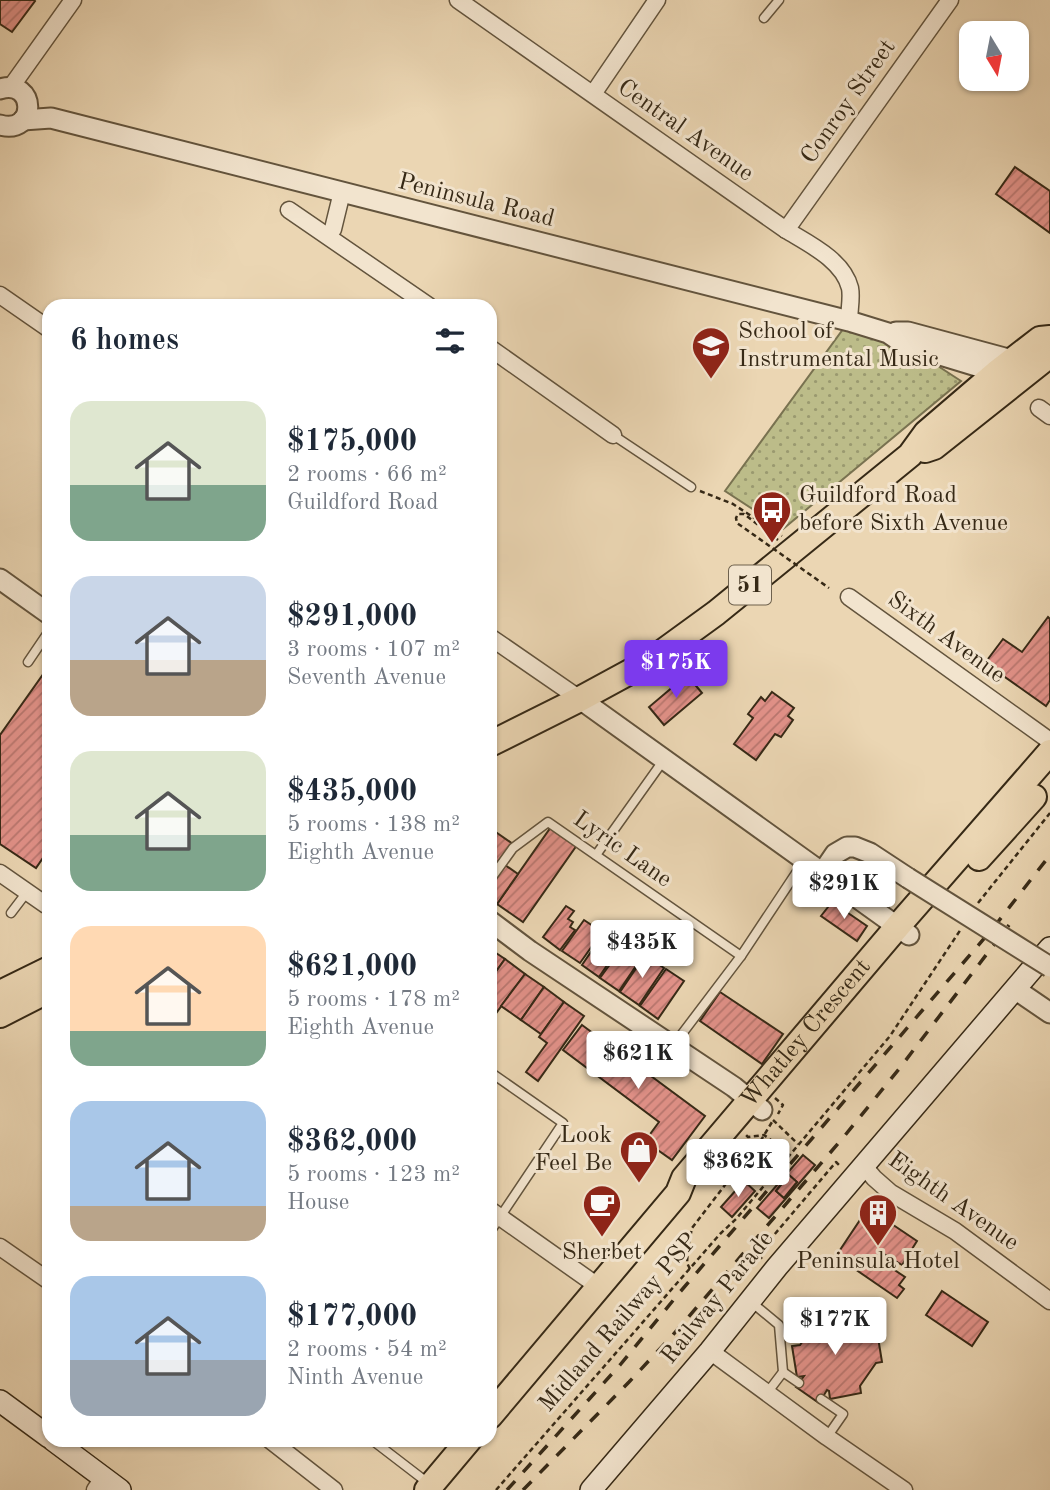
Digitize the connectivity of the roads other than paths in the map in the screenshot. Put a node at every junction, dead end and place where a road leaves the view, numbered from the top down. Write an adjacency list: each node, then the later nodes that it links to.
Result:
1 (73, 0): 8 (street)
2 (458, 0): 7 (street, Central Avenue)
3 (657, 0): 7 (street)
4 (779, 0): 6 (lane)
5 (950, 0): 11 (street, Conroy Street)
6 (764, 18)
7 (593, 94): 11 (street, Central Avenue)
8 (12, 110): 9 (street, Peninsula Road)
9 (342, 192): 12 (street); 15 (street, Peninsula Road)
10 (289, 210): 12 (street)
11 (786, 230): 15 (street, Central Avenue)
12 (328, 236): 14 (street)
13 (0, 295): 16 (street)
14 (419, 299)
15 (849, 321): 19 (street, Peninsula Road)
16 (42, 324)
17 (1050, 338): 19 (main road, 51)
18 (497, 353): 20 (street)
19 (1022, 365): 21 (main road, 51); 21 (main road, 51)
20 (613, 435): 22 (lane)
21 (910, 455): 31 (main road, 51)
22 (691, 487)
23 (0, 579): 26 (street)
24 (0, 593): 27 (street)
25 (849, 597): 33 (street, Sixth Avenue)
26 (42, 609)
27 (42, 624)
28 (42, 640): 30 (lane)
29 (497, 642): 31 (street)
30 (28, 662)
31 (580, 699): 32 (main road, 51); 35 (street)
32 (497, 740)
33 (1050, 741)
34 (1050, 752): 46 (main road, Whatley Crescent)
35 (664, 759): 37 (lane); 38 (street)
36 (1050, 778): 46 (main road, Whatley Crescent)
37 (596, 855): 39 (lane, Lyric Lane); 49 (lane, Lyric Lane)
38 (804, 861): 41 (street); 49 (lane)
39 (497, 870)
40 (0, 873): 42 (street)
41 (822, 873): 46 (street); 50 (street, bridge)
42 (27, 892): 43 (street); 44 (lane)
43 (42, 903)
44 (10, 913)
45 (497, 926): 57 (street)
46 (903, 931): 59 (main road, Whatley Crescent)
47 (497, 939): 57 (street)
48 (1050, 948): 52 (main road, Railway Parade)
49 (741, 957): 57 (lane)
50 (1050, 967)
51 (42, 972): 53 (main road)
52 (1014, 989): 55 (street); 60 (main road, Railway Parade)
53 (0, 993)
54 (42, 994): 56 (main road)
55 (1050, 1013)
56 (0, 1015)
57 (669, 1050): 59 (street)
58 (497, 1077): 61 (lane)
59 (753, 1119): 65 (main road, Whatley Crescent)
60 (863, 1166): 66 (main road, Railway Parade); 67 (street, Eighth Avenue)
61 (497, 1211)
62 (497, 1215): 65 (street)
63 (0, 1247): 64 (street)
64 (42, 1276)
65 (599, 1287): 74 (main road, Whatley Crescent)
66 (751, 1301): 68 (main road, Railway Parade); 69 (lane)
67 (1050, 1301)
68 (710, 1351): 71 (street); 84 (main road, Railway Parade)
69 (783, 1372): 70 (lane); 71 (lane)
70 (799, 1383)
71 (767, 1394): 76 (street)
72 (821, 1399): 76 (lane)
73 (0, 1401): 75 (main road)
74 (497, 1408)
75 (42, 1432)
76 (827, 1437): 85 (street)
77 (60, 1447): 81 (main road)
78 (279, 1447): 83 (street)
79 (380, 1447): 82 (lane)
80 (463, 1447): 82 (main road)
81 (106, 1486)
82 (429, 1488)
83 (334, 1490)
84 (591, 1490)
85 (905, 1490)

